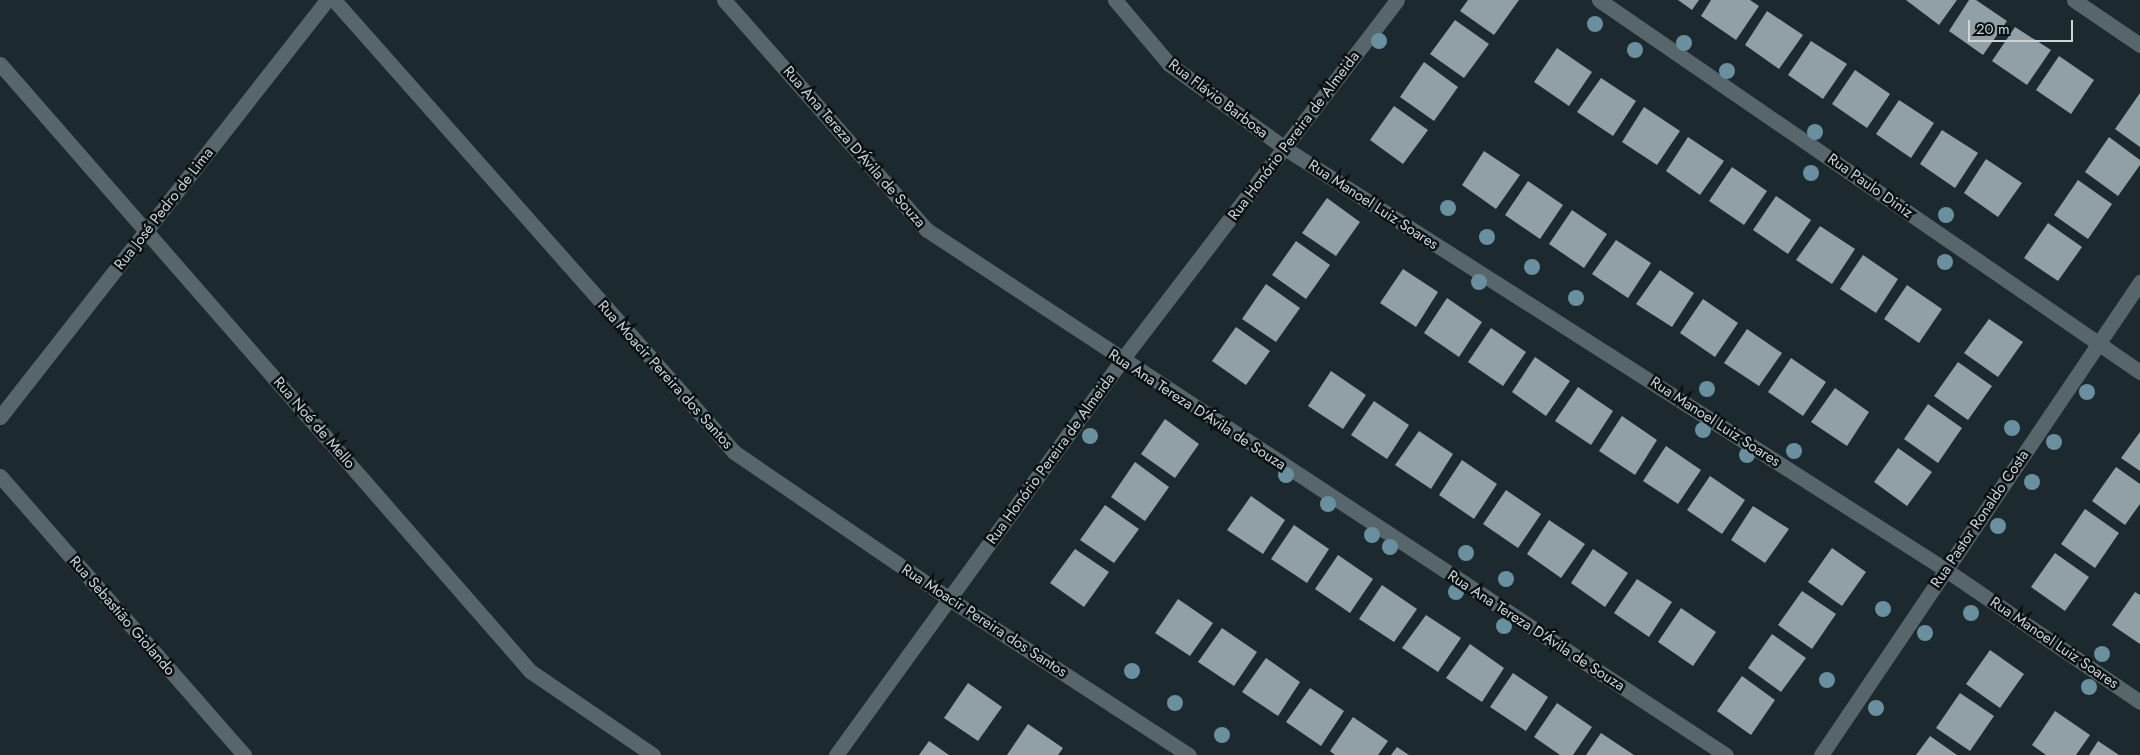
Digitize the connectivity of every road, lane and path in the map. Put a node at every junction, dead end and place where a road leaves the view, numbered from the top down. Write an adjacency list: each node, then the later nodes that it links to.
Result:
1 (327, 0): 11 (street, Rua José Pedro de Lima)
2 (334, 0): 19 (street, Rua Moacir Pereira dos Santos)
3 (724, 0): 14 (street, Rua Ana Tereza D'Ávila de Souza)
4 (1115, 0): 10 (street, Rua Flávio Barbosa)
5 (1397, 0): 10 (street, Rua Honório Pereira de Almeida)
6 (1599, 0): 13 (street, Rua Paulo Diniz)
7 (2074, 0): 8 (street)
8 (2140, 45)
9 (0, 64): 11 (street, Rua Noé de Mello)
10 (1286, 149): 14 (street, Rua Honório Pereira de Almeida); 18 (street, Rua Manoel Luiz Soares)
11 (146, 231): 16 (street, Rua José Pedro de Lima); 22 (street, Rua Noé de Mello)
12 (2140, 282): 13 (street, Rua Pastor Ronaldo Costa)
13 (2099, 344): 15 (street, Rua Paulo Diniz); 18 (street, Rua Pastor Ronaldo Costa)
14 (1121, 361): 19 (street, Rua Honório Pereira de Almeida); 25 (street, Rua Ana Tereza D'Ávila de Souza)
15 (2140, 372)
16 (0, 417)
17 (0, 476): 21 (street, Rua Sebastião Giolando)
18 (1946, 570): 20 (street, Rua Manoel Luiz Soares); 26 (street, Rua Pastor Ronaldo Costa)
19 (951, 600): 23 (street, Rua Honório Pereira de Almeida); 24 (street, Rua Moacir Pereira dos Santos)
20 (2140, 702)
21 (244, 755)
22 (653, 755)
23 (836, 755)
24 (1189, 755)
25 (1726, 755)
26 (1820, 755)

